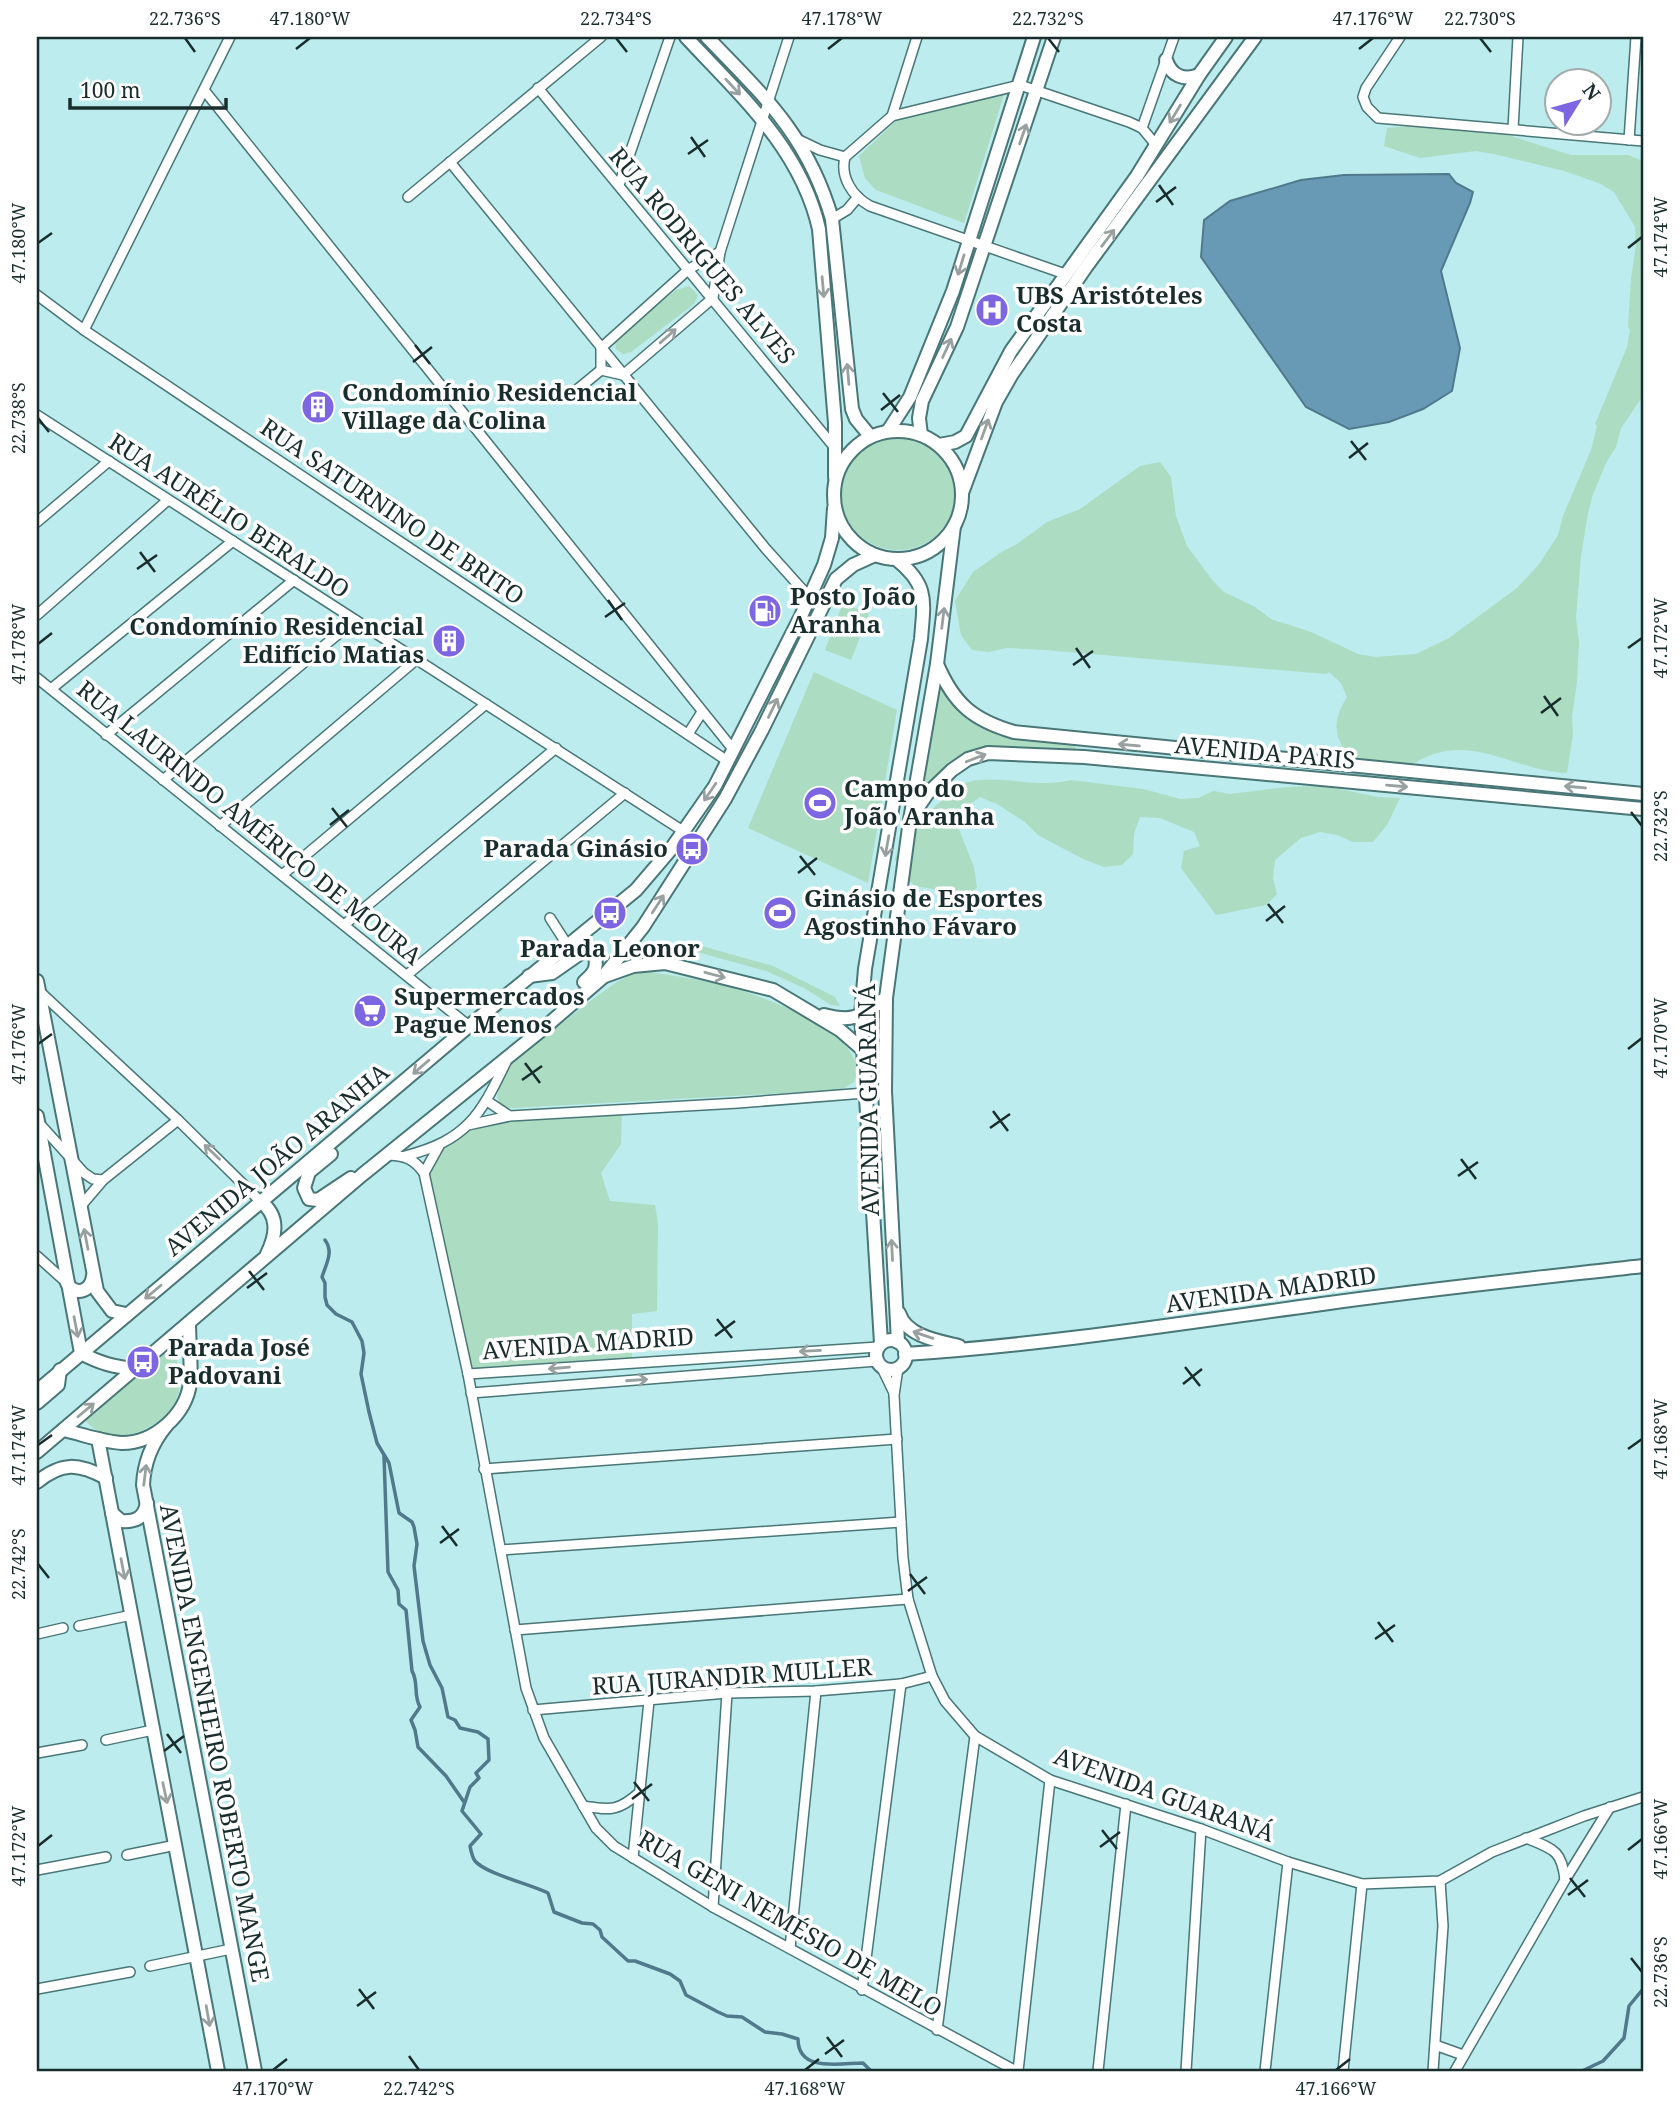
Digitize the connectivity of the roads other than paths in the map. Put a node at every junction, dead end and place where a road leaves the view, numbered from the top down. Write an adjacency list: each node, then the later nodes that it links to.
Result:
1 (230, 37): 20 (street)
2 (601, 37): 19 (street)
3 (670, 37): 33 (street)
4 (686, 37): 24 (street, one-way to 24)
5 (707, 37): 22 (street)
6 (789, 37): 22 (street)
7 (917, 37): 23 (street)
8 (1034, 37): 18 (street)
9 (1055, 37): 21 (street)
10 (1174, 37): 16 (street)
11 (1226, 37): 17 (street)
12 (1255, 37): 57 (street, one-way to 12)
13 (1400, 37): 26 (street)
14 (1518, 37): 26 (street)
15 (1636, 37): 28 (street)
16 (1166, 60): 17 (street); 25 (street)
17 (1199, 75): 30 (street, one-way to 30)
18 (1020, 85): 21 (street); 23 (street); 37 (street)
19 (538, 88): 32 (street); 33 (street, RUA RODRIGUES ALVES)
20 (204, 90): 44 (street); 75 (street)
21 (1037, 91): 25 (street); 38 (street, one-way to 21)
22 (767, 100): 24 (street); 27 (street)
23 (892, 116): 31 (street)
24 (762, 118): 39 (street); 54 (street, one-way to 54)
25 (1142, 128): 30 (street)
26 (1513, 130): 28 (street)
27 (797, 139): 31 (street); 36 (street)
28 (1629, 140): 29 (street)
29 (1643, 141)
30 (1156, 145): 41 (street)
31 (845, 157): 35 (street)
32 (450, 162): 34 (street); 45 (street)
33 (619, 185): 40 (street, RUA RODRIGUES ALVES)
34 (408, 197)
35 (858, 197): 36 (street); 37 (street)
36 (832, 219): 52 (street, one-way to 36)
37 (968, 241): 38 (street); 50 (street, one-way to 50)
38 (984, 246): 41 (street); 51 (street, one-way to 38)
39 (720, 252): 40 (street); 43 (street)
40 (689, 269): 43 (street, RUA RODRIGUES ALVES); 45 (street)
41 (1065, 274): 53 (street)
42 (37, 295): 44 (street, RUA SATURNINO DE BRITO)
43 (713, 298): 47 (street, one-way to 43); 54 (street, RUA RODRIGUES ALVES)
44 (84, 330): 76 (street, RUA SATURNINO DE BRITO)
45 (601, 348): 46 (street); 47 (street)
46 (601, 370): 47 (street); 48 (street)
47 (623, 375): 67 (street)
48 (573, 393)
49 (37, 415): 55 (street, RUA AURÉLIO BERALDO)
50 (888, 430): 51 (street); 52 (street)
51 (921, 435): 53 (street)
52 (870, 436): 56 (street)
53 (939, 445): 57 (street)
54 (836, 449): 56 (street)
55 (109, 461): 58 (street, RUA AURÉLIO BERALDO); 60 (street)
56 (835, 477): 59 (street)
57 (962, 493): 62 (street)
58 (168, 499): 63 (street, RUA AURÉLIO BERALDO); 68 (street)
59 (834, 508): 64 (street); 67 (street, AVENIDA JOÃO ARANHA)
60 (41, 512): 61 (street)
61 (37, 522)
62 (954, 526): 65 (street); 71 (street, AVENIDA GUARANÁ, one-way to 62)
63 (233, 541): 66 (street, RUA AURÉLIO BERALDO); 73 (street)
64 (875, 555): 65 (street); 95 (street, one-way to 64)
65 (897, 559): 99 (street, AVENIDA GUARANÁ, one-way to 99)
66 (294, 580): 69 (street, RUA AURÉLIO BERALDO); 77 (street)
67 (810, 598): 79 (street, AVENIDA JOÃO ARANHA)
68 (37, 615)
69 (355, 620): 70 (street, RUA AURÉLIO BERALDO); 81 (street)
70 (417, 659): 74 (street, RUA AURÉLIO BERALDO); 87 (street)
71 (937, 664): 80 (street, AVENIDA PARIS, one-way to 71); 86 (street, AVENIDA GUARANÁ)
72 (37, 678): 73 (street, RUA LAURINDO AMÉRICO DE MOURA)
73 (51, 689): 77 (street, RUA LAURINDO AMÉRICO DE MOURA)
74 (486, 704): 78 (street, RUA AURÉLIO BERALDO); 89 (street)
75 (702, 712): 76 (street); 79 (street)
76 (688, 734): 79 (street, RUA SATURNINO DE BRITO)
77 (106, 736): 81 (street, RUA LAURINDO AMÉRICO DE MOURA)
78 (556, 748): 82 (street, RUA AURÉLIO BERALDO); 91 (street)
79 (729, 754): 88 (street, AVENIDA JOÃO ARANHA, one-way to 88)
80 (1475, 778): 83 (street); 84 (street, AVENIDA PARIS, one-way to 80)
81 (163, 780): 87 (street, RUA LAURINDO AMÉRICO DE MOURA)
82 (625, 793): 88 (street, RUA AURÉLIO BERALDO); 93 (street)
83 (1474, 793): 85 (street, AVENIDA PARIS); 86 (street, AVENIDA PARIS, one-way to 83)
84 (1643, 794)
85 (1643, 809)
86 (909, 820): 97 (street, AVENIDA GUARANÁ)
87 (220, 826): 89 (street, RUA LAURINDO AMÉRICO DE MOURA)
88 (683, 831): 92 (street, AVENIDA JOÃO ARANHA)
89 (282, 875): 91 (street, RUA LAURINDO AMÉRICO DE MOURA)
90 (550, 918): 92 (street)
91 (344, 925): 93 (street, RUA LAURINDO AMÉRICO DE MOURA)
92 (568, 946): 94 (street, AVENIDA JOÃO ARANHA)
93 (407, 975): 100 (street, RUA LAURINDO AMÉRICO DE MOURA)
94 (529, 976): 100 (street, AVENIDA JOÃO ARANHA); 101 (street)
95 (602, 978): 98 (street, one-way to 98); 101 (street)
96 (37, 987): 109 (street); 114 (street)
97 (886, 998): 99 (street); 125 (street, AVENIDA GUARANÁ, one-way to 97)
98 (813, 1013): 99 (street); 102 (street)
99 (861, 1015): 102 (street, AVENIDA GUARANÁ)
100 (469, 1026): 106 (street, AVENIDA JOÃO ARANHA, one-way to 106)
101 (544, 1028): 103 (street)
102 (863, 1050): 104 (street, AVENIDA GUARANÁ)
103 (510, 1053): 105 (street); 112 (street)
104 (865, 1093): 107 (street); 128 (street, AVENIDA GUARANÁ)
105 (487, 1101): 107 (street); 110 (street)
106 (365, 1115): 116 (street); 118 (street, AVENIDA JOÃO ARANHA)
107 (510, 1115): 110 (street)
108 (37, 1119): 114 (street); 124 (street)
109 (178, 1120): 117 (street); 118 (street, one-way to 109)
110 (468, 1125): 111 (street)
111 (439, 1146): 113 (street); 115 (street)
112 (389, 1154): 113 (street); 116 (street)
113 (405, 1156): 115 (street)
114 (71, 1157): 117 (street); 119 (street)
115 (424, 1173): 136 (street, RUA GENI NEMÉSIO DE MELO)
116 (362, 1175): 121 (street)
117 (103, 1180): 119 (street)
118 (260, 1201): 121 (street); 126 (street, AVENIDA JOÃO ARANHA, one-way to 126)
119 (80, 1207): 123 (street, one-way to 119)
120 (37, 1256): 124 (street)
121 (266, 1257): 127 (street)
122 (1643, 1266): 130 (street, AVENIDA MADRID)
123 (93, 1275): 124 (street); 126 (street)
124 (68, 1283): 131 (street, one-way to 131)
125 (895, 1292): 129 (street, AVENIDA GUARANÁ); 130 (street, one-way to 125)
126 (126, 1314): 131 (street, AVENIDA JOÃO ARANHA)
127 (189, 1323): 134 (street); 141 (street)
128 (880, 1345): 129 (street); 132 (street); 136 (street, AVENIDA MADRID, one-way to 136)
129 (902, 1348): 130 (street, AVENIDA MADRID); 133 (street)
130 (977, 1349)
131 (81, 1353): 134 (street); 135 (street, AVENIDA JOÃO ARANHA)
132 (879, 1364): 133 (street); 138 (street, AVENIDA MADRID, one-way to 132); 139 (street, AVENIDA GUARANÁ)
133 (898, 1368): 139 (street, AVENIDA GUARANÁ)
134 (135, 1369): 142 (street, one-way to 134)
135 (60, 1370): 137 (street, AVENIDA JOÃO ARANHA); 140 (street)
136 (468, 1374): 138 (street, RUA GENI NEMÉSIO DE MELO)
137 (37, 1391)
138 (471, 1393): 146 (street, RUA GENI NEMÉSIO DE MELO)
139 (894, 1395): 144 (street, AVENIDA GUARANÁ)
140 (37, 1403)
141 (166, 1426): 143 (street); 149 (street, AVENIDA ENGENHEIRO ROBERTO MANGE, one-way to 141)
142 (63, 1430): 143 (street); 145 (street)
143 (98, 1439): 147 (street)
144 (897, 1439): 146 (street); 151 (street, AVENIDA GUARANÁ)
145 (37, 1451)
146 (484, 1469): 152 (street, RUA GENI NEMÉSIO DE MELO)
147 (106, 1478): 148 (street); 150 (street)
148 (37, 1482)
149 (147, 1503): 150 (street); 189 (street, AVENIDA ENGENHEIRO ROBERTO MANGE)
150 (113, 1513): 154 (street, one-way to 154)
151 (901, 1521): 152 (street); 153 (street, AVENIDA GUARANÁ)
152 (501, 1550): 157 (street, RUA GENI NEMÉSIO DE MELO)
153 (908, 1599): 157 (street); 159 (street, AVENIDA GUARANÁ)
154 (132, 1615): 155 (street); 165 (street)
155 (79, 1626)
156 (63, 1628): 158 (street)
157 (515, 1630): 164 (street, RUA GENI NEMÉSIO DE MELO)
158 (37, 1634)
159 (932, 1676): 160 (street, RUA JURANDIR MULLER); 166 (street, AVENIDA GUARANÁ)
160 (901, 1684): 161 (street, RUA JURANDIR MULLER); 194 (street)
161 (816, 1691): 162 (street, RUA JURANDIR MULLER); 188 (street)
162 (727, 1693): 163 (street, RUA JURANDIR MULLER); 187 (street)
163 (649, 1700): 164 (street, RUA JURANDIR MULLER); 171 (street)
164 (533, 1710): 174 (street, RUA GENI NEMÉSIO DE MELO)
165 (153, 1730): 167 (street); 178 (street, one-way to 178)
166 (975, 1737): 170 (street, AVENIDA GUARANÁ); 195 (street)
167 (106, 1740)
168 (82, 1745): 169 (street)
169 (37, 1753)
170 (1050, 1780): 173 (street, AVENIDA GUARANÁ); 200 (street)
171 (639, 1792): 174 (street); 181 (street)
172 (1643, 1797): 175 (street, AVENIDA GUARANÁ)
173 (1126, 1804): 176 (street, AVENIDA GUARANÁ); 201 (street)
174 (583, 1806): 181 (street, RUA GENI NEMÉSIO DE MELO)
175 (1611, 1807): 177 (street, AVENIDA GUARANÁ); 184 (street)
176 (1200, 1829): 182 (street, AVENIDA GUARANÁ); 202 (street)
177 (1527, 1838): 184 (street); 185 (street, AVENIDA GUARANÁ)
178 (176, 1844): 179 (street); 190 (street)
179 (127, 1855)
180 (106, 1857): 183 (street)
181 (633, 1858): 187 (street, RUA GENI NEMÉSIO DE MELO)
182 (1288, 1862): 186 (street, AVENIDA GUARANÁ); 203 (street)
183 (37, 1870)
184 (1565, 1880): 197 (street)
185 (1440, 1881): 186 (street, AVENIDA GUARANÁ); 196 (street)
186 (1363, 1884): 204 (street)
187 (713, 1908): 188 (street, RUA GENI NEMÉSIO DE MELO)
188 (790, 1948): 194 (street, RUA GENI NEMÉSIO DE MELO)
189 (231, 1949): 190 (street); 199 (street, AVENIDA ENGENHEIRO ROBERTO MANGE)
190 (198, 1956): 191 (street); 198 (street, one-way to 198)
191 (150, 1966)
192 (130, 1972): 193 (street)
193 (37, 1989)
194 (862, 1990): 195 (street, RUA GENI NEMÉSIO DE MELO)
195 (937, 2030): 200 (street, RUA GENI NEMÉSIO DE MELO)
196 (1435, 2045): 197 (street); 205 (street)
197 (1463, 2055): 206 (street)
198 (216, 2071)
199 (255, 2071)
200 (1017, 2071)
201 (1098, 2071)
202 (1186, 2071)
203 (1265, 2071)
204 (1343, 2071)
205 (1433, 2071)
206 (1455, 2071)

